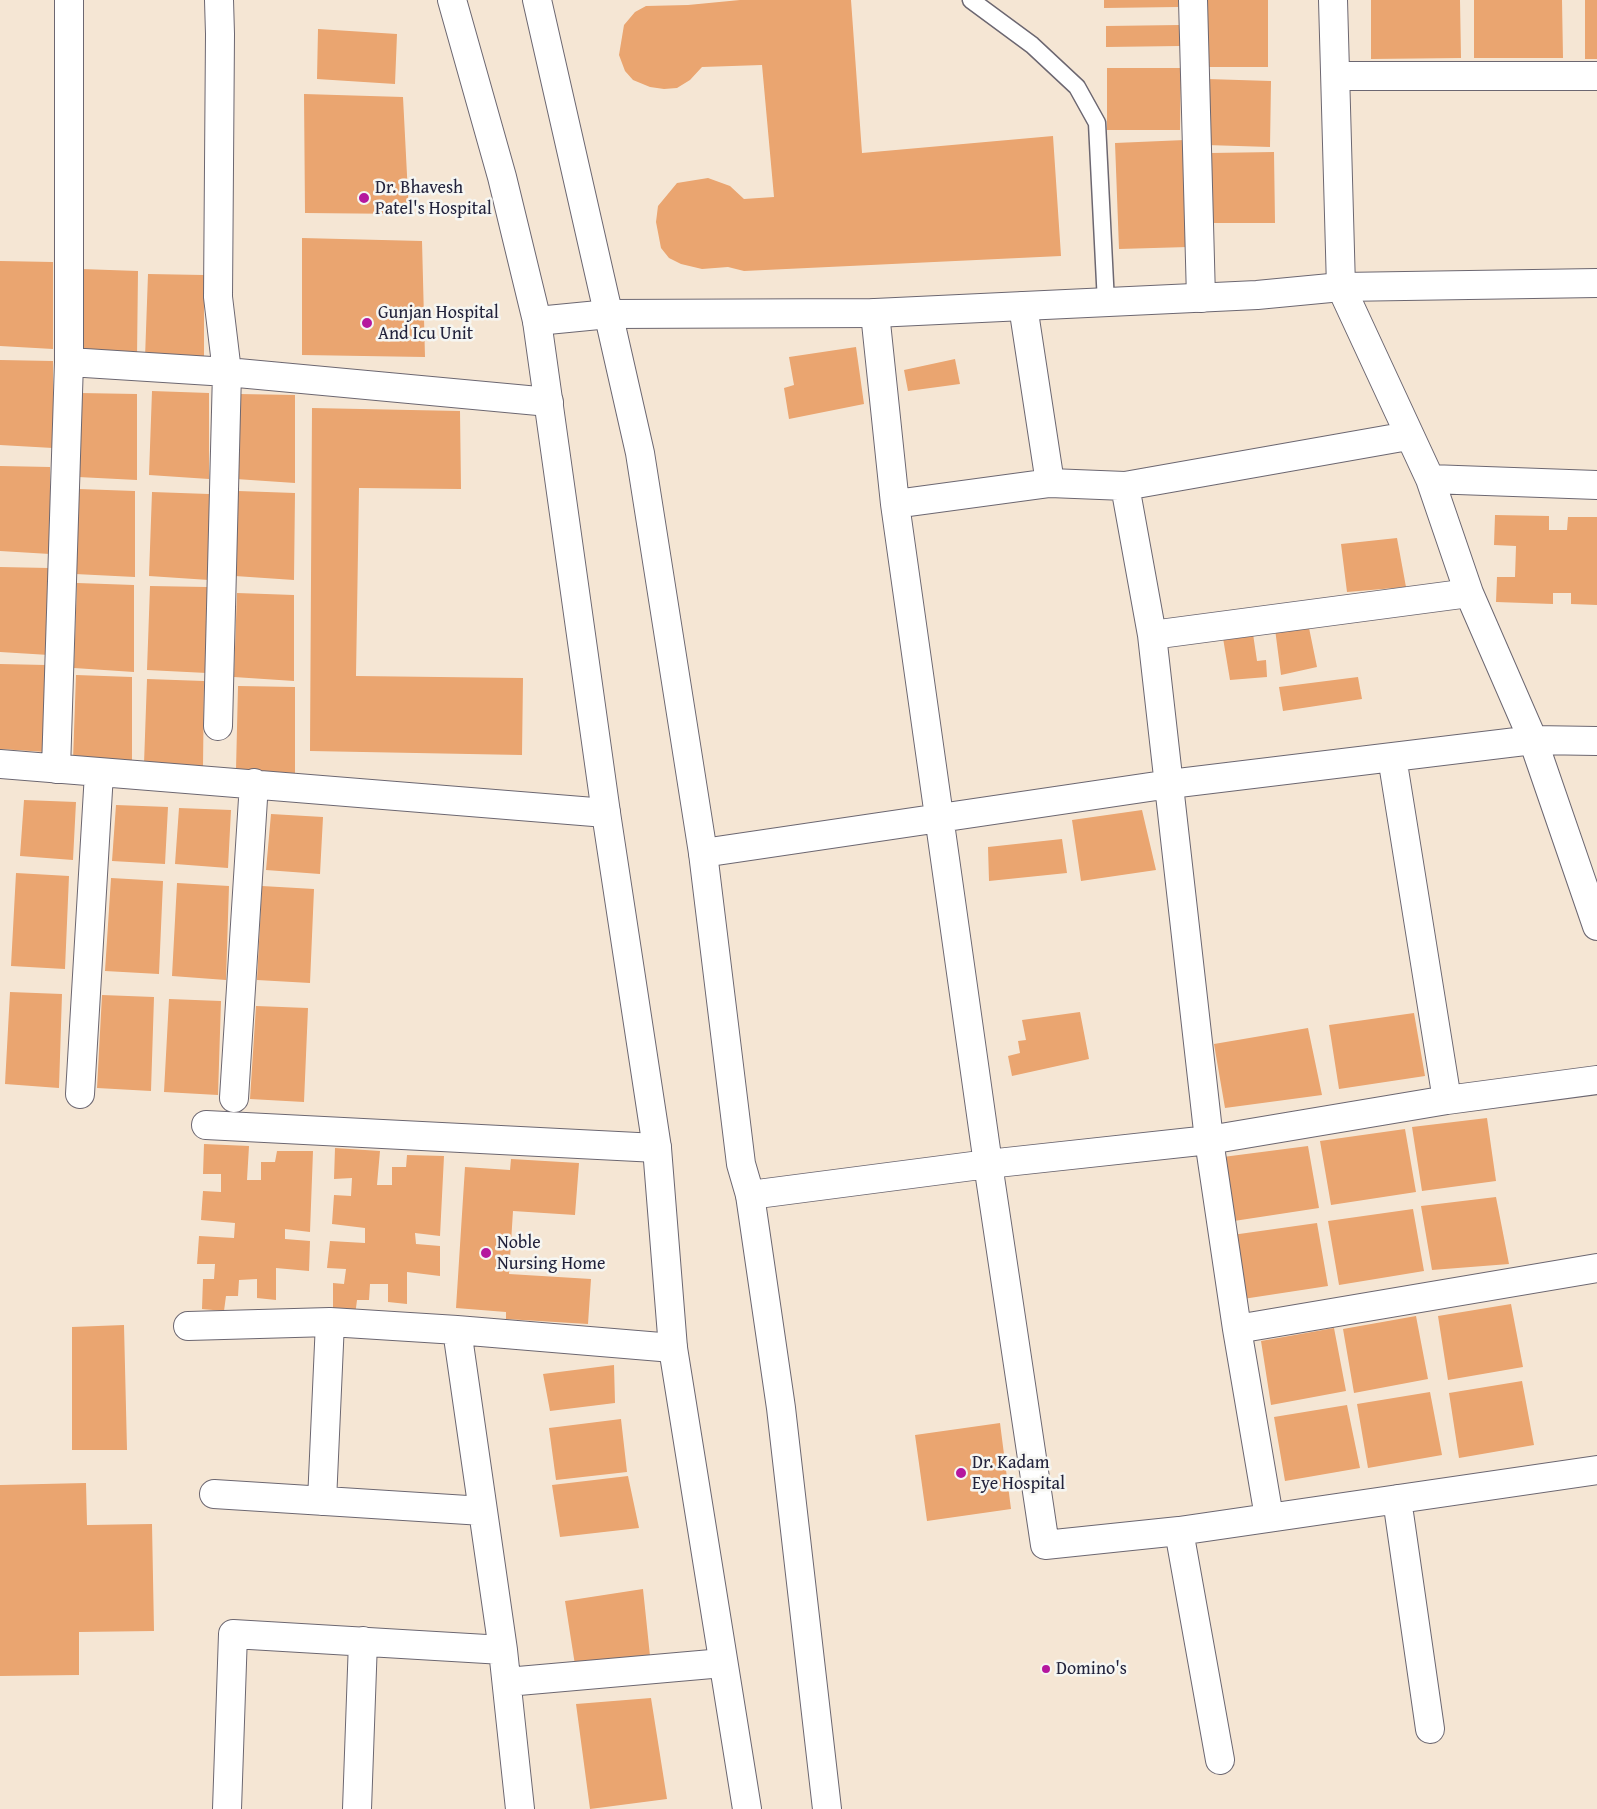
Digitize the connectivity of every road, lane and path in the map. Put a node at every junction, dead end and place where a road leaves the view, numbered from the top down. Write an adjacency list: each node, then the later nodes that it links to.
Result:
1 (69, 0): 18 (main road)
2 (219, 0): 19 (main road)
3 (452, 0): 17 (main road)
4 (537, 0): 15 (main road)
5 (972, 0): 13 (lane)
6 (1193, 0): 12 (main road)
7 (1333, 0): 8 (main road)
8 (1336, 76): 9 (main road); 11 (main road)
9 (1597, 76)
10 (1597, 283): 11 (main road)
11 (1341, 287): 12 (main road); 21 (main road)
12 (1201, 298): 13 (main road)
13 (1106, 302): 14 (main road)
14 (1023, 306): 16 (main road); 23 (main road)
15 (609, 314): 16 (main road); 17 (main road); 40 (main road)
16 (875, 314): 26 (main road)
17 (538, 321): 20 (main road)
18 (69, 362): 19 (main road); 34 (main road)
19 (227, 372): 20 (main road); 29 (main road)
20 (550, 402): 38 (main road)
21 (1408, 436): 22 (main road); 25 (main road)
22 (1430, 479): 24 (main road); 27 (main road)
23 (1050, 483): 25 (main road); 26 (main road)
24 (1597, 485)
25 (1125, 486): 28 (main road)
26 (895, 504): 39 (main road)
27 (1469, 593): 28 (main road); 30 (main road)
28 (1152, 635): 37 (main road)
29 (218, 726)
30 (1533, 740): 31 (main road); 32 (main road); 41 (main road)
31 (1597, 741)
32 (1392, 757): 37 (main road); 45 (main road)
33 (0, 764): 34 (main road)
34 (56, 769): 35 (main road)
35 (99, 773): 36 (main road); 43 (main road)
36 (254, 783): 38 (main road); 44 (main road)
37 (1170, 784): 39 (main road); 47 (main road)
38 (606, 813): 48 (main road)
39 (941, 817): 40 (main road); 49 (main road)
40 (703, 853): 50 (main road)
41 (1597, 926)
42 (1597, 1080): 45 (main road)
43 (80, 1094)
44 (234, 1098)
45 (1447, 1100): 47 (main road)
46 (206, 1124): 48 (main road)
47 (1209, 1140): 49 (main road); 54 (main road)
48 (657, 1148): 56 (main road)
49 (988, 1164): 50 (main road); 63 (main road)
50 (750, 1195): 74 (main road)
51 (1597, 1268): 54 (main road)
52 (330, 1322): 53 (main road); 55 (main road); 60 (main road)
53 (188, 1326)
54 (1237, 1329): 62 (main road)
55 (457, 1330): 56 (main road); 61 (main road)
56 (673, 1348): 66 (main road)
57 (1597, 1470): 59 (main road)
58 (214, 1494): 60 (main road)
59 (1397, 1499): 62 (main road); 68 (main road)
60 (322, 1501): 61 (main road)
61 (483, 1511): 65 (main road)
62 (1270, 1517): 63 (main road)
63 (1180, 1531): 69 (main road)
64 (363, 1641): 65 (main road); 70 (main road); 71 (main road)
65 (503, 1650): 67 (main road)
66 (723, 1662): 67 (main road); 73 (main road)
67 (507, 1682): 72 (main road)
68 (1430, 1730)
69 (1220, 1760)
70 (227, 1809)
71 (357, 1809)
72 (520, 1809)
73 (747, 1809)
74 (827, 1809)

